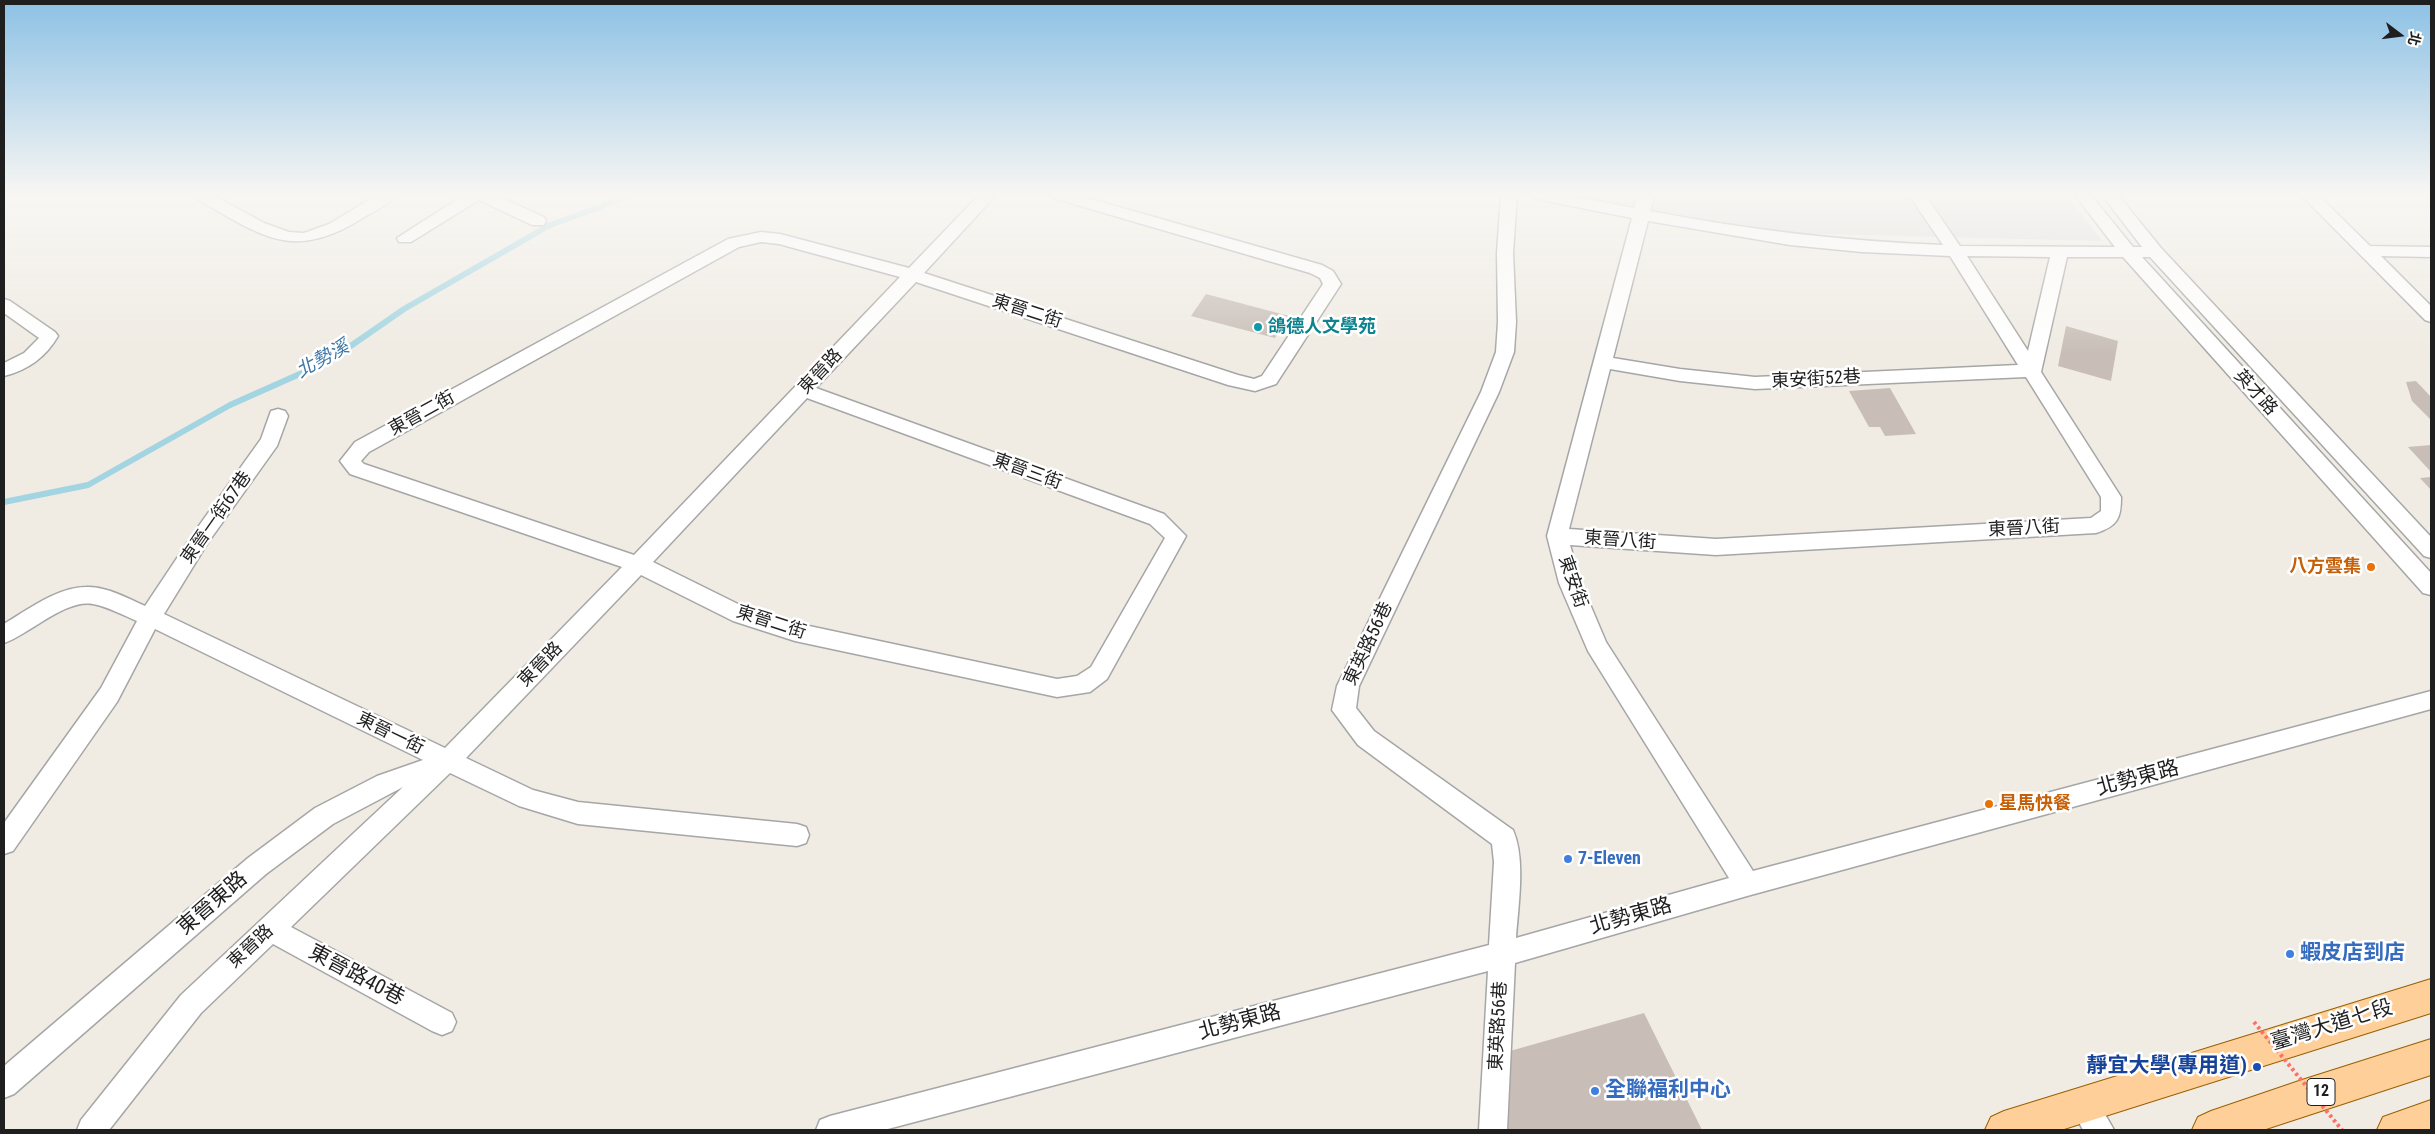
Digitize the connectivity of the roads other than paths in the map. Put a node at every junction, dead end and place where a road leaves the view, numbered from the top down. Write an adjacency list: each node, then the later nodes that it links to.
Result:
1 (725, 248): 28 (street, 東晉二街)
2 (813, 248): 18 (street, 東晉二街)
3 (938, 248): 18 (street, 東晉路)
4 (1243, 248): 18 (street, 東晉二街)
5 (1505, 248): 39 (street, 東英路56巷)
6 (1633, 248): 21 (street, 東安街)
7 (1883, 248): 12 (street)
8 (1953, 248): 12 (street, 東晉八街)
9 (2125, 248): 15 (street, 英才路)
10 (2152, 248): 16 (street, 英才路)
11 (2363, 248): 14 (street)
12 (1955, 251): 13 (street); 23 (street, 東晉八街)
13 (2060, 251): 15 (street); 23 (street)
14 (2366, 251): 17 (street); 20 (street)
15 (2128, 252): 16 (street); 29 (street, 英才路)
16 (2155, 252): 27 (street, 英才路)
17 (2431, 252)
18 (912, 275): 24 (street, 東晉路)
19 (4, 305): 22 (street)
20 (2431, 316)
21 (1603, 362): 23 (street, 東安街52巷); 26 (street, 東安街)
22 (4, 370)
23 (2032, 371): 26 (street, 東晉八街)
24 (804, 390): 28 (street, 東晉路); 30 (street, 東晉三街)
25 (278, 416): 31 (street, 東晉一街67巷)
26 (1557, 536): 37 (street, 東安街)
27 (2431, 550)
28 (638, 564): 30 (street, 東晉二街); 34 (street, 東晉路)
29 (2431, 587)
30 (1141, 600)
31 (150, 617): 32 (street, 東晉一街); 34 (street, 東晉一街); 36 (street, 東晉一街67巷)
32 (4, 634)
33 (2431, 700): 37 (street, 北勢東路)
34 (446, 762): 35 (street, 東晉一街); 38 (street, 東晉路); 43 (street, 東晉東路)
35 (797, 835)
36 (4, 843)
37 (1747, 884): 39 (street, 北勢東路)
38 (270, 929): 41 (street, 東晉路40巷); 46 (street, 東晉路)
39 (1504, 954): 47 (street, 北勢東路); 48 (street, 東英路56巷)
40 (2431, 996): 44 (main road, 臺灣大道七段)
41 (442, 1022)
42 (2431, 1058): 50 (main road, 12)
43 (4, 1084)
44 (2092, 1118): 49 (main road, 臺灣大道七段)
45 (2431, 1119): 51 (main road)
46 (91, 1130)
47 (830, 1130)
48 (1493, 1130)
49 (2004, 1130)
50 (2211, 1130)
51 (2396, 1130)

